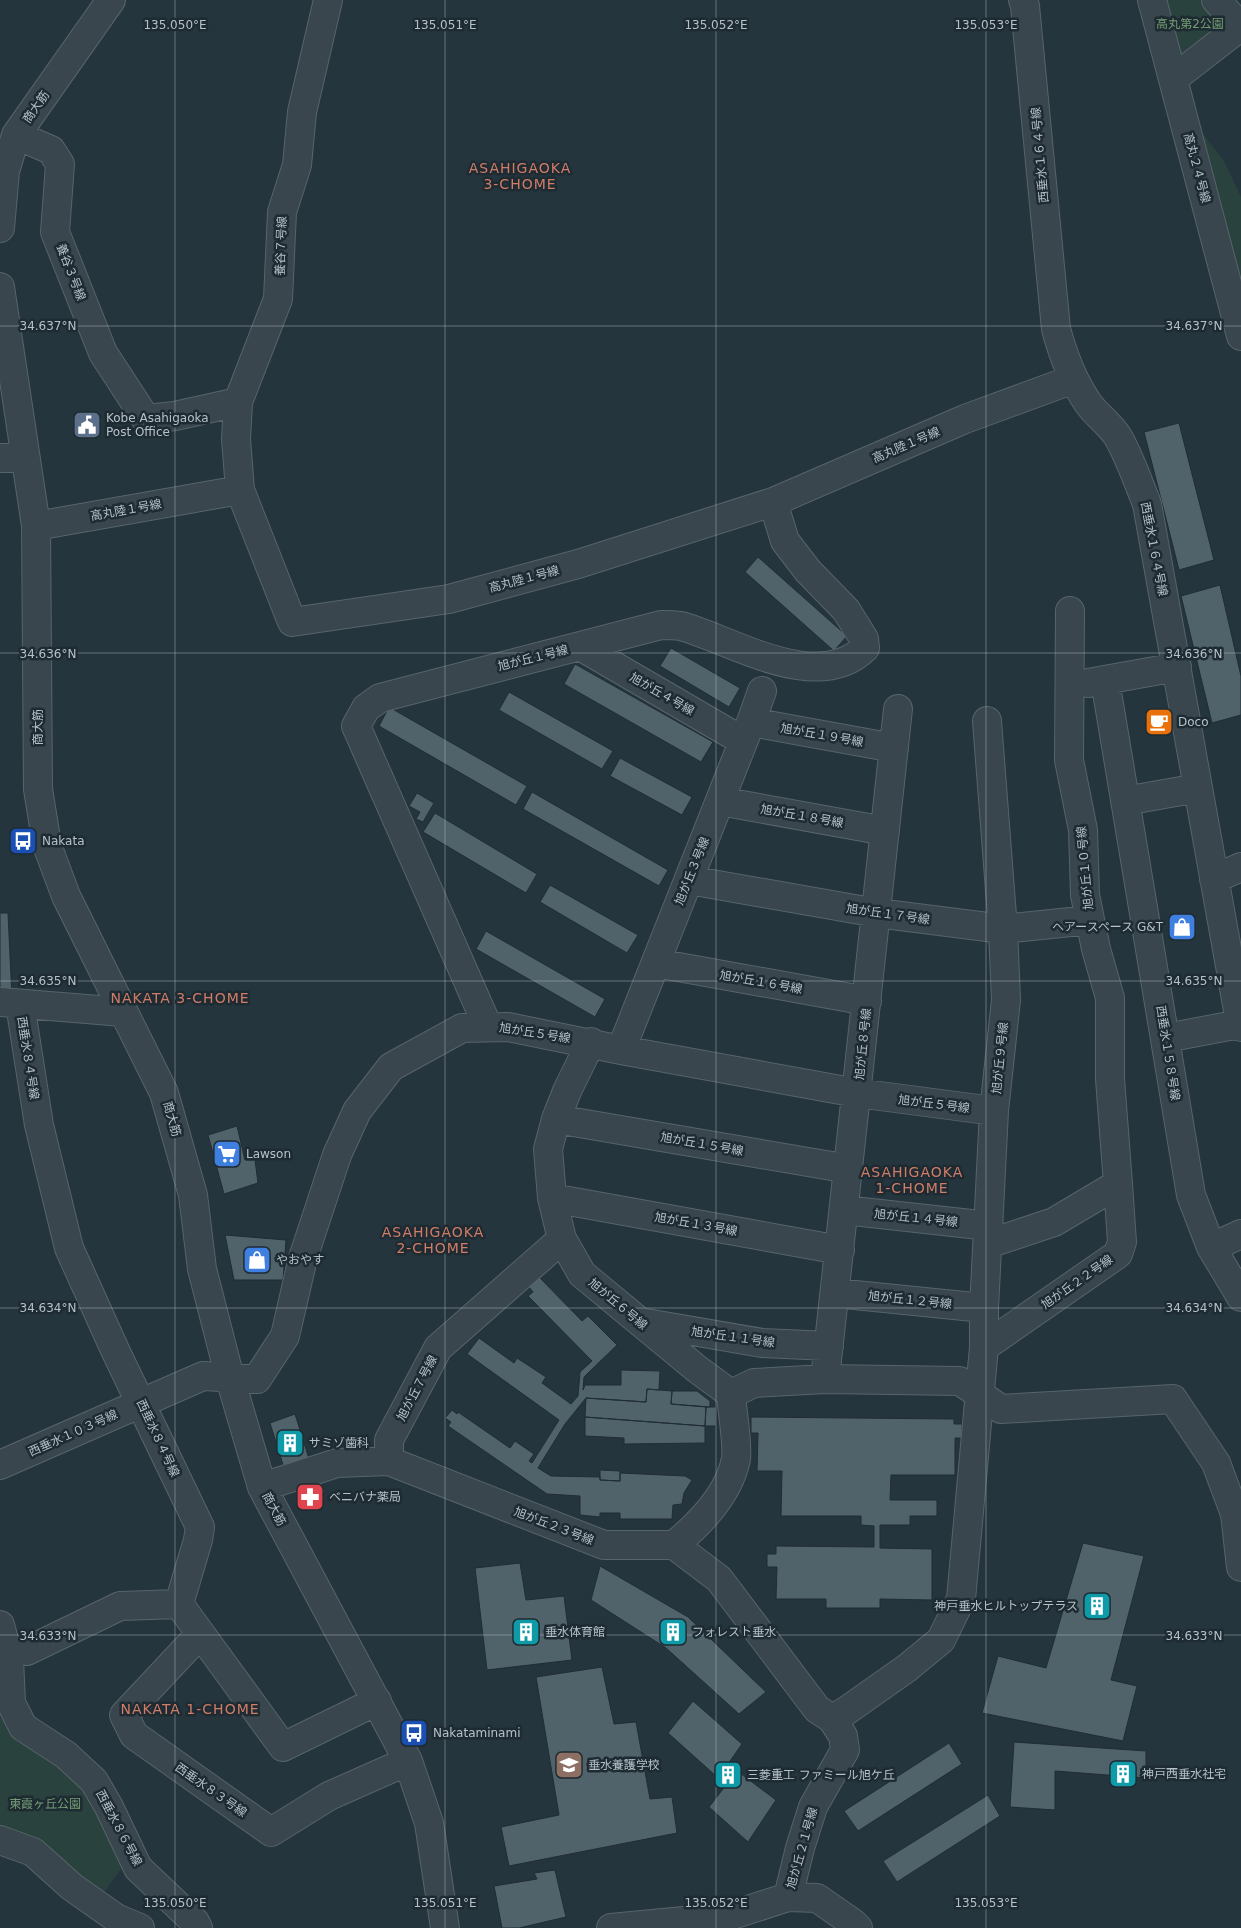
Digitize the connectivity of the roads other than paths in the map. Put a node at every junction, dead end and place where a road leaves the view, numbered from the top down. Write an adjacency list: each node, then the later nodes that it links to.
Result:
1 (111, 0): 8 (street, 商大筋)
2 (328, 0): 13 (street, 養谷７号線)
3 (1023, 0): 12 (street, 西垂水１６４号線)
4 (1152, 0): 7 (street, 高丸２４号線)
5 (1216, 0): 6 (street)
6 (1241, 27): 7 (street)
7 (1173, 79): 11 (street, 高丸２４号線)
8 (7, 153): 9 (street); 13 (street, 養谷３号線)
9 (0, 228)
10 (0, 287): 14 (street, 商大筋)
11 (1241, 336)
12 (1074, 379): 16 (street, 高丸陸１号線); 20 (street, 西垂水１６４号線)
13 (238, 402): 15 (street, 養谷７号線)
14 (13, 458): 17 (street, 商大筋)
15 (240, 490): 16 (street, 高丸陸１号線); 17 (street, 高丸陸１号線)
16 (773, 502): 19 (street, 旭が丘１号線)
17 (36, 526): 41 (street, 商大筋)
18 (1070, 611): 22 (street, 旭が丘１０号線)
19 (580, 646): 26 (street, 旭が丘４号線); 43 (street, 旭が丘１号線)
20 (1177, 667): 21 (street); 28 (street, 西垂水１６４号線)
21 (1105, 680): 22 (street); 30 (street, 西垂水１５８号線)
22 (1069, 686): 36 (street, 旭が丘１０号線)
23 (762, 691): 26 (street, 旭が丘３号線)
24 (898, 709): 27 (street, 旭が丘８号線)
25 (987, 720): 37 (street, 旭が丘９号線)
26 (747, 732): 27 (street, 旭が丘１９号線); 29 (street, 旭が丘３号線)
27 (894, 748): 31 (street, 旭が丘８号線)
28 (1198, 788): 30 (street); 33 (street, 西垂水１６４号線)
29 (720, 801): 31 (street, 旭が丘１８号線); 34 (street, 旭が丘３号線)
30 (1125, 801): 44 (street, 西垂水１５８号線)
31 (885, 831): 35 (street, 旭が丘８号線)
32 (1241, 867): 33 (street)
33 (1214, 879): 42 (street, 西垂水１６４号線)
34 (688, 880): 35 (street, 旭が丘１７号線); 38 (street, 旭が丘３号線)
35 (877, 913): 37 (street, 旭が丘１７号線); 39 (street, 旭が丘８号線)
36 (1090, 920): 37 (street, 旭が丘１７号線); 51 (street, 旭が丘１０号線)
37 (1003, 929): 48 (street, 旭が丘９号線)
38 (656, 962): 39 (street, 旭が丘１６号線); 46 (street, 旭が丘３号線)
39 (867, 1001): 47 (street, 旭が丘８号線)
40 (10, 1003): 41 (street); 67 (street, 西垂水８４号線)
41 (123, 1012): 63 (street, 商大筋)
42 (1241, 1026): 44 (street)
43 (488, 1027): 45 (street, 旭が丘５号線); 63 (street, 旭が丘５号線)
44 (1166, 1038): 58 (street, 西垂水１５８号線)
45 (591, 1042): 46 (street, 旭が丘５号線); 49 (street, 旭が丘６号線)
46 (621, 1050): 47 (street, 旭が丘５号線)
47 (857, 1094): 48 (street, 旭が丘５号線); 50 (street, 旭が丘８号線)
48 (994, 1112): 54 (street, 旭が丘９号線)
49 (556, 1119): 50 (street, 旭が丘１５号線); 52 (street, 旭が丘６号線)
50 (849, 1169): 53 (street, 旭が丘８号線)
51 (1118, 1184): 54 (street); 62 (street, 旭が丘２２号線)
52 (552, 1198): 55 (street, 旭が丘６号線); 56 (street, 旭が丘１３号線)
53 (844, 1210): 54 (street, 旭が丘１４号線); 56 (street, 旭が丘８号線)
54 (988, 1235): 59 (street, 旭が丘９号線)
55 (562, 1239): 60 (street, 旭が丘６号線); 68 (street, 旭が丘７号線)
56 (840, 1250): 57 (street, 旭が丘８号線)
57 (835, 1293): 59 (street, 旭が丘１２号線); 61 (street, 旭が丘８号線)
58 (1241, 1297)
59 (984, 1308): 62 (street, 旭が丘９号線)
60 (638, 1322): 61 (street, 旭が丘１１号線); 65 (street, 旭が丘６号線)
61 (829, 1346): 64 (street, 旭が丘８号線)
62 (984, 1347): 66 (street, 旭が丘９号線)
63 (230, 1378): 67 (street, 西垂水１０３号線); 70 (street, 商大筋)
64 (825, 1379): 65 (street); 66 (street)
65 (731, 1394): 71 (street)
66 (980, 1396): 72 (street); 78 (street, 旭が丘９号線)
67 (142, 1403): 69 (street, 西垂水１０３号線); 73 (street, 西垂水８４号線)
68 (389, 1461): 70 (street); 71 (street, 旭が丘２３号線)
69 (0, 1465)
70 (262, 1487): 77 (street, 商大筋)
71 (674, 1545): 78 (street)
72 (1241, 1567)
73 (179, 1604): 75 (street); 76 (street)
74 (0, 1626): 84 (street, 西垂水８６号線)
75 (200, 1634): 77 (street); 79 (street, 西垂水８３号線)
76 (26, 1651)
77 (377, 1701): 79 (street, 商大筋)
78 (832, 1719): 81 (street, 旭が丘２１号線)
79 (408, 1761): 85 (street, 商大筋)
80 (0, 1840): 83 (street)
81 (788, 1897): 82 (street); 87 (street)
82 (659, 1925): 86 (street)
83 (140, 1928)
84 (198, 1928)
85 (445, 1928)
86 (611, 1928)
87 (858, 1928)

